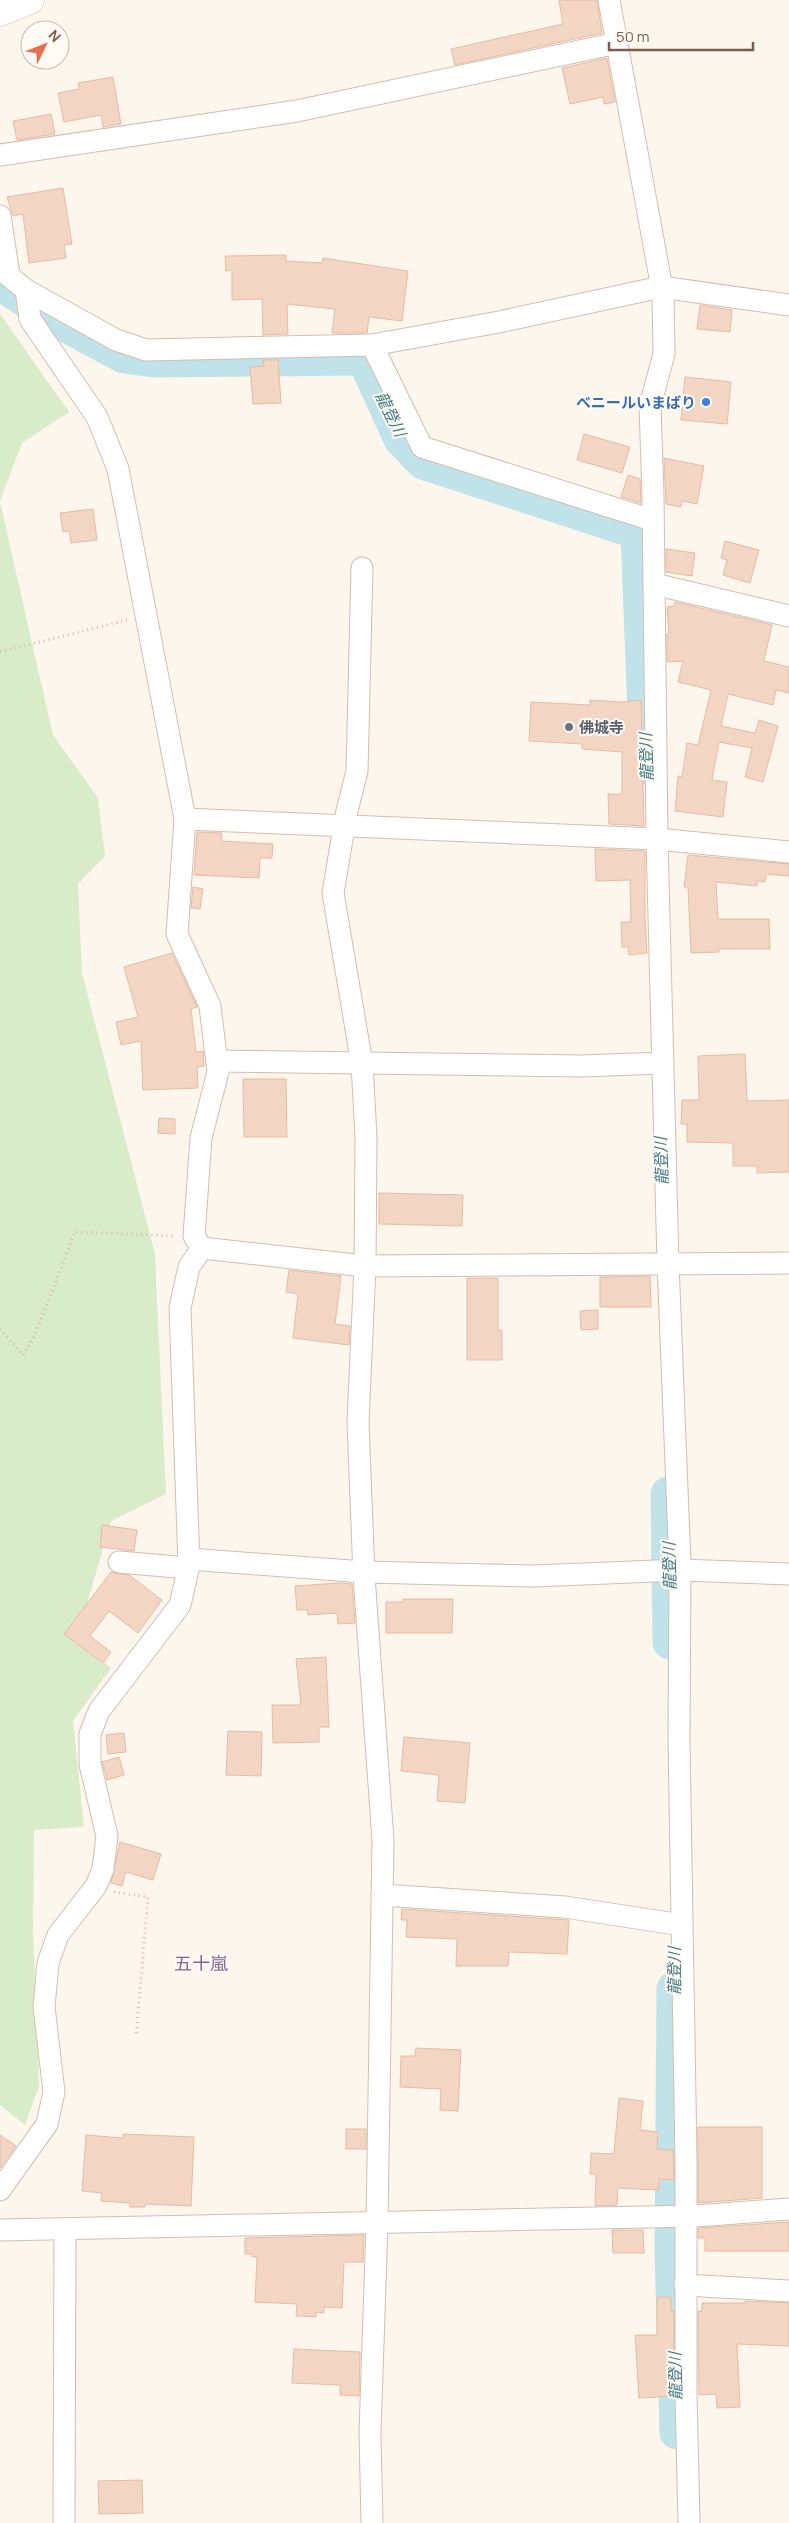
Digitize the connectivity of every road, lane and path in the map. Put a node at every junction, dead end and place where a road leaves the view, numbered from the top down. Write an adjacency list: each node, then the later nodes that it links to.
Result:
1 (30, 0): 3 (street)
2 (609, 0): 4 (street)
3 (0, 12)
4 (617, 43): 5 (street); 8 (street)
5 (0, 155)
6 (0, 216): 7 (street)
7 (5, 272): 9 (street)
8 (661, 287): 10 (street); 11 (street); 12 (street)
9 (26, 290): 11 (street); 15 (street)
10 (789, 305)
11 (372, 345): 12 (street)
12 (652, 520): 14 (street)
13 (362, 568): 19 (street)
14 (654, 584): 16 (street); 20 (street)
15 (147, 615): 17 (path); 18 (street)
16 (789, 616)
17 (0, 652)
18 (185, 819): 19 (street); 22 (street)
19 (345, 826): 20 (street); 24 (street)
20 (656, 839): 21 (street); 23 (street)
21 (789, 852)
22 (217, 1061): 24 (street); 25 (street)
23 (662, 1063): 24 (street); 26 (street)
24 (362, 1064): 28 (street)
25 (198, 1242): 28 (street); 29 (path); 31 (street)
26 (668, 1263): 27 (street); 28 (street); 32 (street)
27 (789, 1263)
28 (364, 1266): 33 (street)
29 (0, 1329)
30 (119, 1562): 31 (street)
31 (189, 1564): 33 (street); 35 (street)
32 (680, 1570): 33 (street); 34 (street); 37 (street)
33 (364, 1572): 36 (street)
34 (789, 1574)
35 (94, 1889): 38 (path); 39 (street)
36 (382, 1895): 37 (street); 42 (street)
37 (682, 1925): 41 (street)
38 (136, 2037)
39 (0, 2190)
40 (789, 2209): 41 (street)
41 (685, 2216): 42 (street); 45 (street)
42 (377, 2224): 43 (street); 48 (street)
43 (65, 2229): 44 (street); 47 (street)
44 (0, 2230)
45 (685, 2285): 46 (street); 49 (street)
46 (789, 2291)
47 (64, 2523)
48 (372, 2523)
49 (689, 2523)

